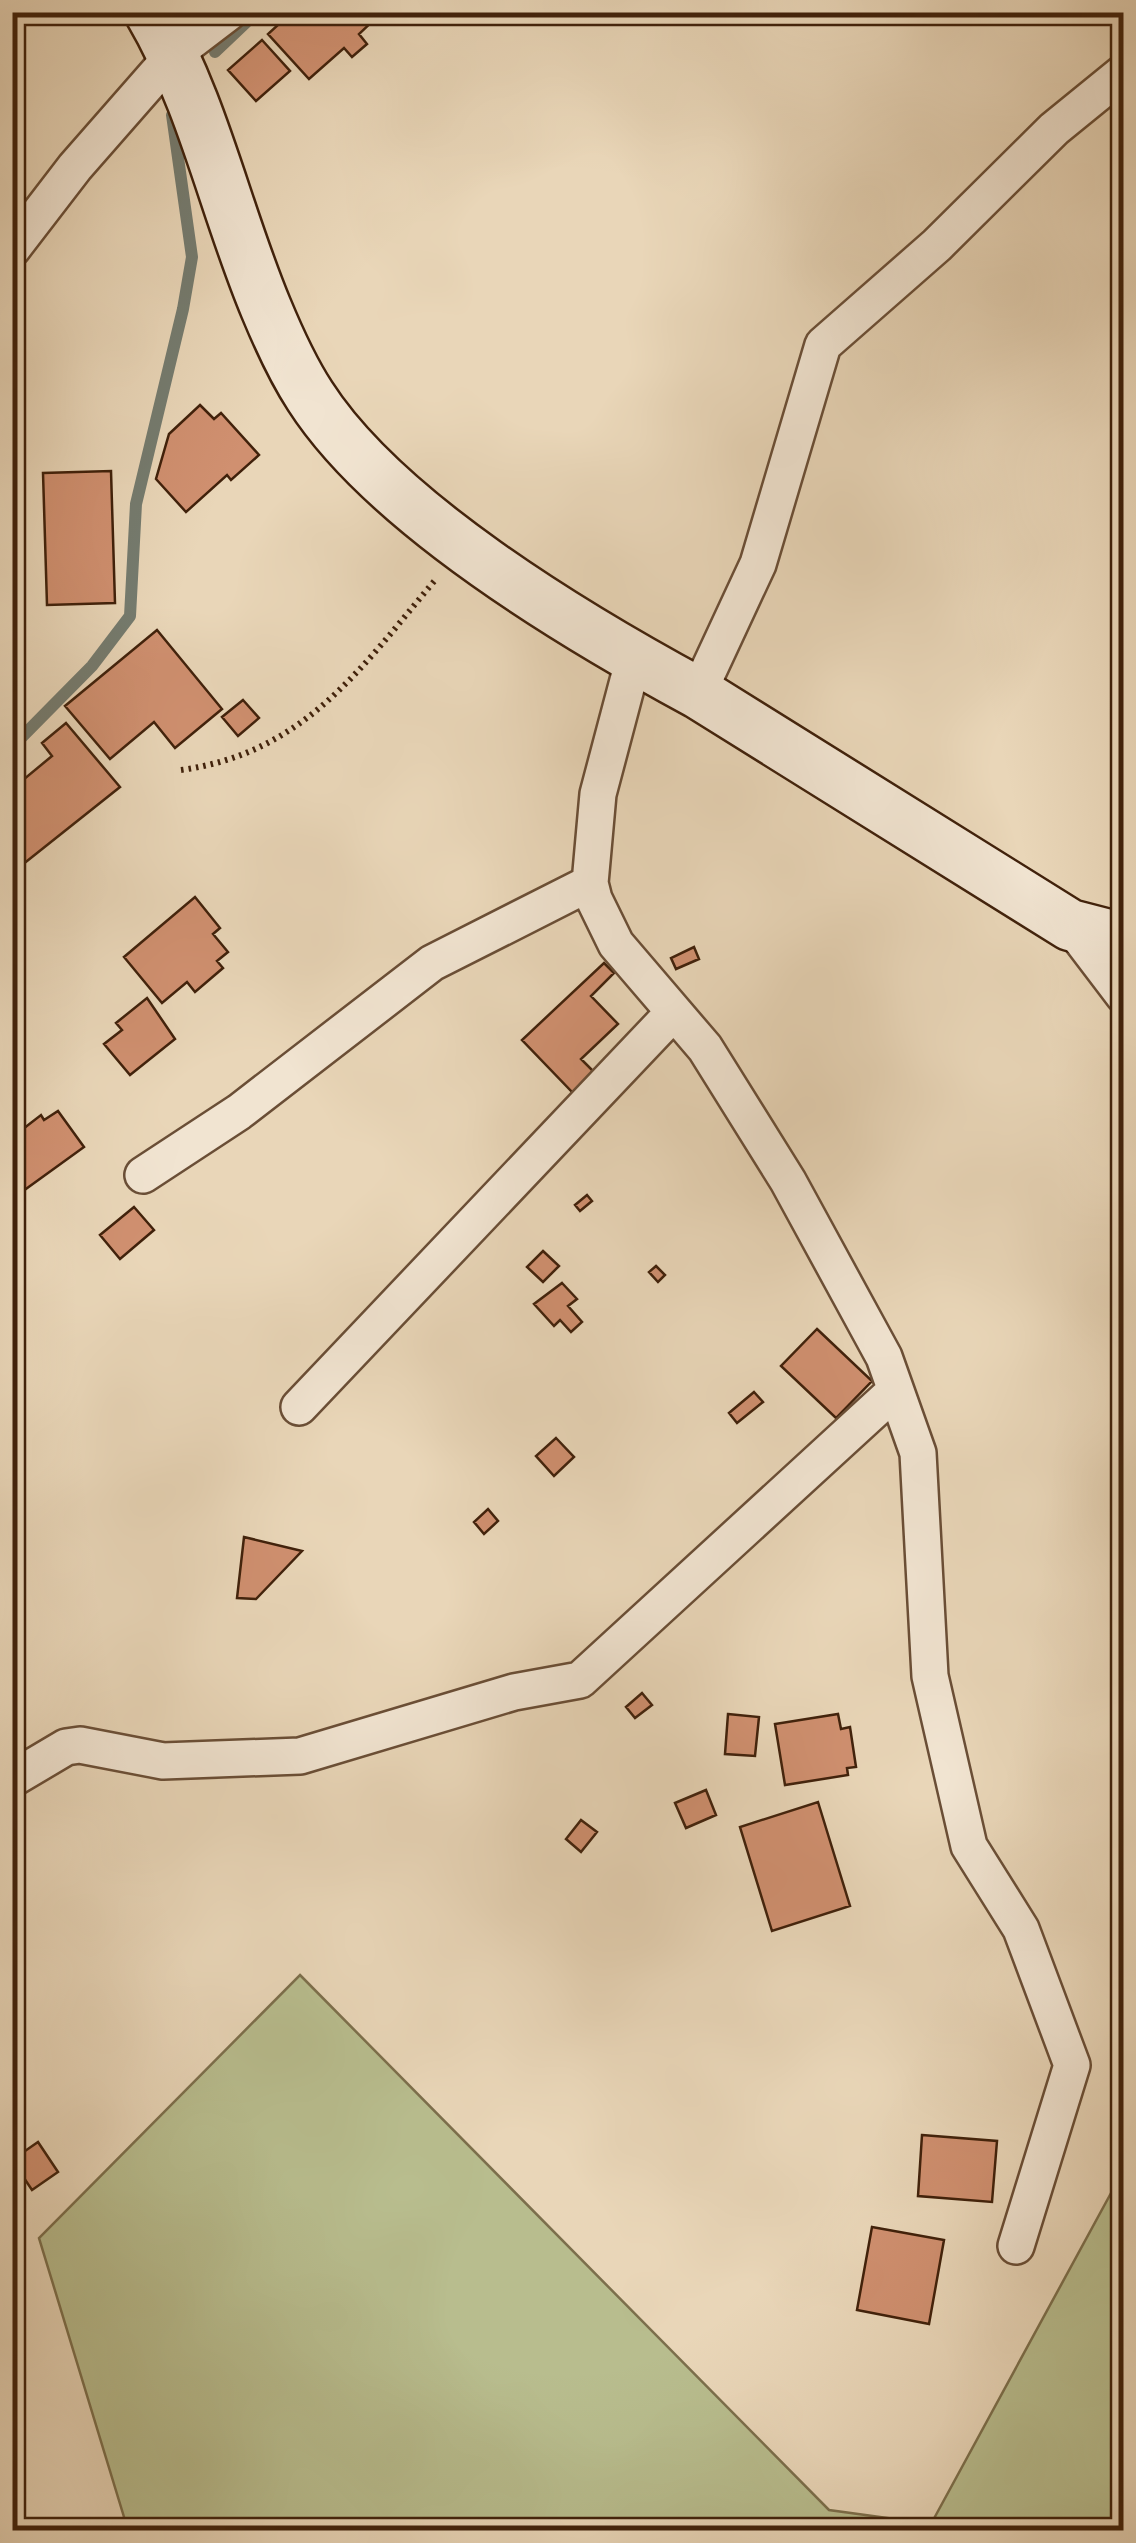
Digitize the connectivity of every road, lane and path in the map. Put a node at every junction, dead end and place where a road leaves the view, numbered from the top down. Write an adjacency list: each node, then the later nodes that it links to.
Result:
1 (229, 12): 2 (street)
2 (162, 33): 4 (street); 5 (street)
3 (1124, 72): 7 (street)
4 (12, 248)
5 (463, 548): 6 (street); 8 (path)
6 (634, 658): 7 (street); 9 (street)
7 (698, 693): 10 (street)
8 (181, 770)
9 (590, 883): 13 (street); 14 (street)
10 (1070, 925): 11 (street); 12 (street)
11 (1124, 939)
12 (1124, 996)
13 (674, 1012): 15 (street); 16 (street)
14 (143, 1175)
15 (895, 1391): 17 (street); 18 (street)
16 (299, 1407)
17 (12, 1779)
18 (1016, 2246)

